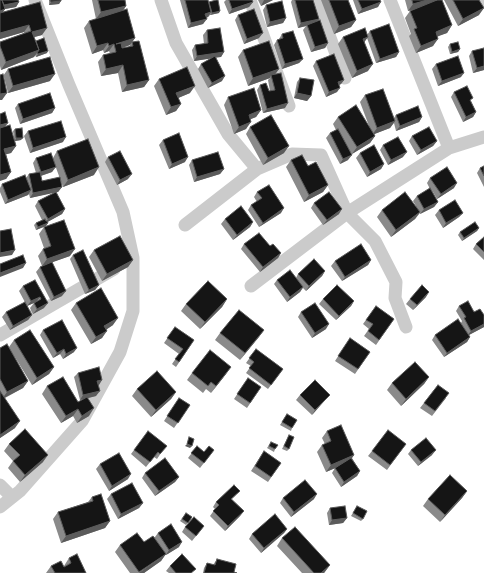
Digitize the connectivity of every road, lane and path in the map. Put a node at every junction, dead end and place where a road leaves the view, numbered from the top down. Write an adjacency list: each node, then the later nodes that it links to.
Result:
1 (35, 0): 13 (street)
2 (161, 0): 10 (street)
3 (250, 0): 7 (street)
4 (316, 0): 6 (street)
5 (390, 0): 9 (street)
6 (345, 78)
7 (289, 106)
8 (484, 137): 9 (street)
9 (449, 148): 11 (street)
10 (257, 169): 11 (street); 12 (street)
11 (347, 213): 14 (street); 15 (street)
12 (185, 225)
13 (133, 258): 16 (street); 18 (street)
14 (251, 286)
15 (406, 327)
16 (0, 335)
17 (0, 485): 18 (street)
18 (12, 497): 19 (street)
19 (0, 507)

